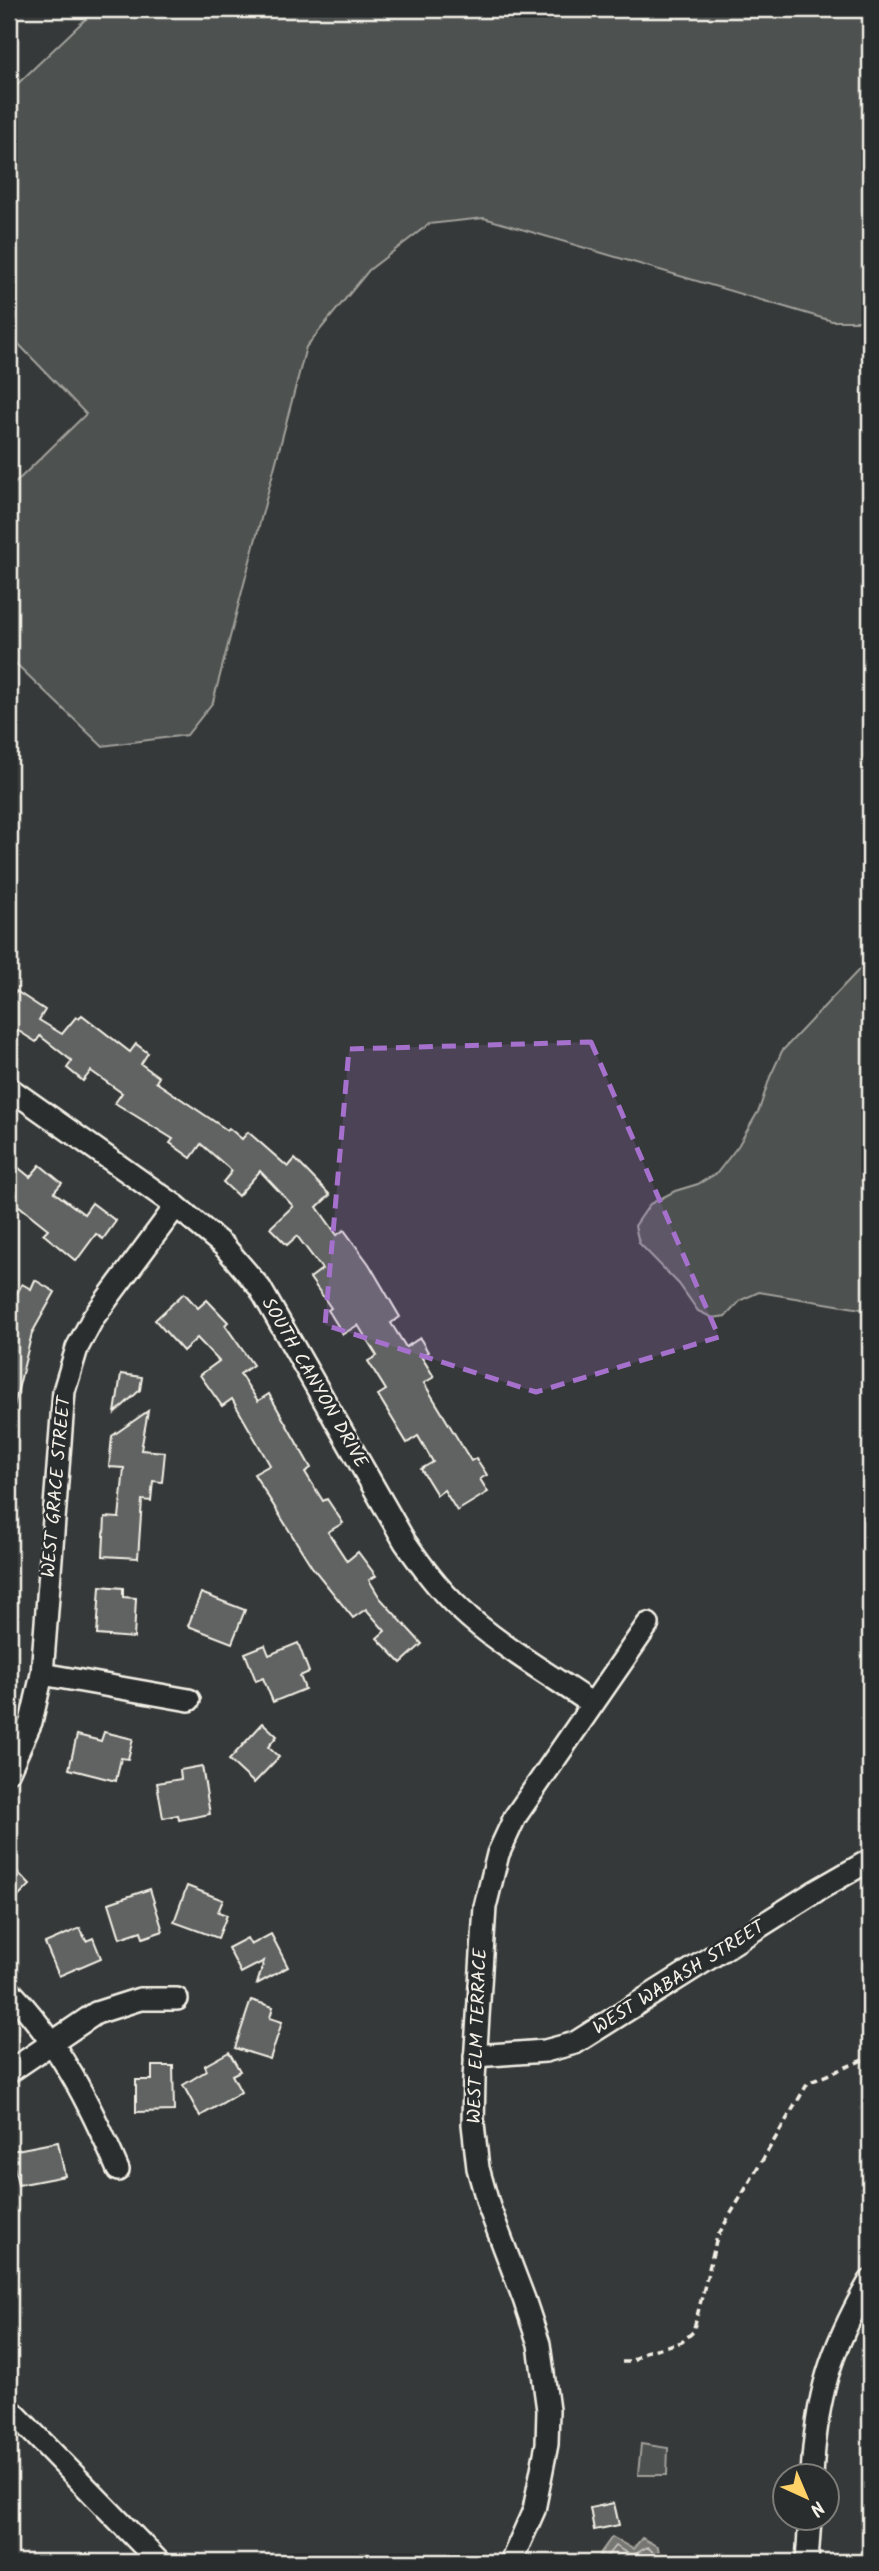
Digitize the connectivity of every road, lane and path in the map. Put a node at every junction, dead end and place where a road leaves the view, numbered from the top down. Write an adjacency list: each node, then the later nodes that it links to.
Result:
1 (9, 1087): 2 (street, SOUTH CANYON DRIVE)
2 (176, 1206): 4 (street, WEST GRACE STREET); 6 (street, SOUTH CANYON DRIVE)
3 (648, 1624): 6 (street, WEST ELM TERRACE)
4 (42, 1674): 5 (street); 7 (street, WEST GRACE STREET)
5 (189, 1700)
6 (592, 1704): 12 (street, WEST ELM TERRACE)
7 (9, 1772)
8 (870, 1860): 12 (street, WEST WABASH STREET)
9 (9, 1990): 11 (street)
10 (177, 1999): 11 (street)
11 (52, 2041): 14 (street); 15 (street)
12 (475, 2056): 22 (street, WEST ELM TERRACE)
13 (870, 2057): 17 (path)
14 (9, 2072)
15 (118, 2170)
16 (870, 2281): 19 (street)
17 (622, 2362)
18 (9, 2408): 21 (street)
19 (813, 2462)
20 (809, 2532): 23 (street)
21 (159, 2562)
22 (511, 2562)
23 (807, 2562)

